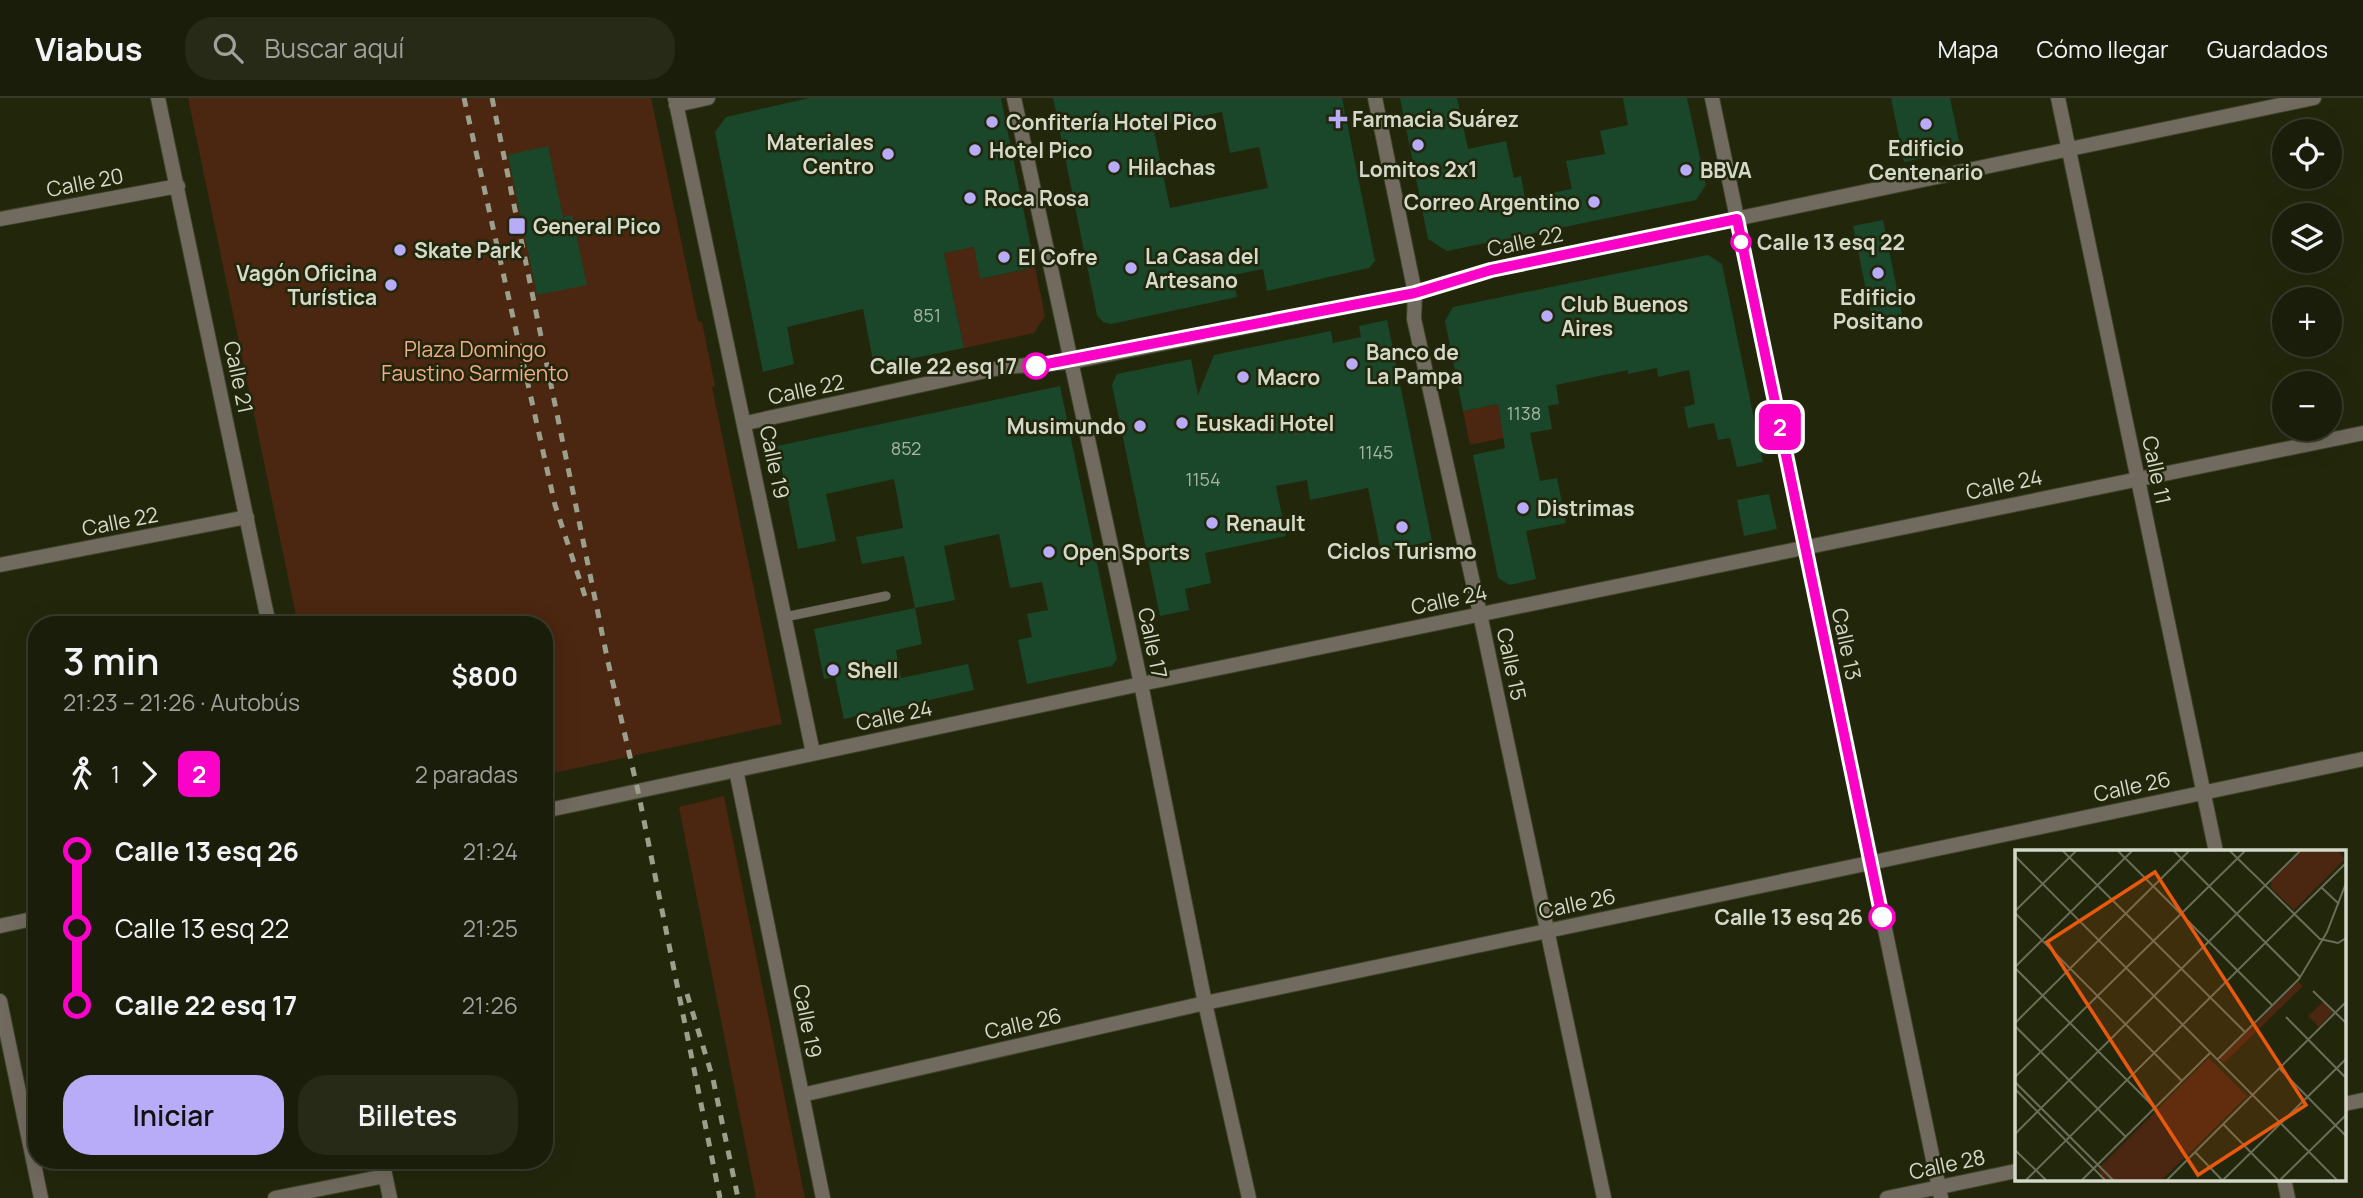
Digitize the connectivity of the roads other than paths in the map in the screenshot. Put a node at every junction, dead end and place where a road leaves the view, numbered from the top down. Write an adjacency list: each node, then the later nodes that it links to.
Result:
1 (158, 98): 10 (street, Calle 21)
2 (708, 98): 8 (street)
3 (1014, 98): 14 (street, Calle 17)
4 (1375, 98): 13 (street, Calle 15)
5 (1712, 98): 12 (street, Calle 13)
6 (2058, 98): 9 (street, Calle 11)
7 (2314, 98): 9 (street, Calle 22)
8 (675, 101): 15 (street, Calle 19)
9 (2068, 149): 12 (street, Calle 22); 17 (street, Calle 11)
10 (177, 186): 11 (street, Calle 20); 18 (street, Calle 21)
11 (0, 219)
12 (1737, 219): 13 (street, Calle 22); 19 (street, Calle 13)
13 (1415, 293): 14 (street, Calle 22); 22 (street, Calle 15)
14 (1071, 362): 15 (street, Calle 22); 25 (street, Calle 17)
15 (746, 423): 24 (street, Calle 19)
16 (2363, 433): 17 (street, Calle 24)
17 (2137, 478): 19 (street, Calle 24); 29 (street, Calle 11)
18 (247, 517): 20 (street, Calle 22); 23 (street, Calle 21)
19 (1805, 547): 22 (street, Calle 24); 32 (street, Calle 13)
20 (0, 565)
21 (886, 596): 24 (lane)
22 (1480, 614): 25 (street, Calle 24); 35 (street, Calle 15)
23 (267, 616)
24 (785, 617): 26 (street, Calle 19)
25 (1140, 684): 26 (street, Calle 24); 37 (street, Calle 17)
26 (813, 753): 28 (street, Calle 24)
27 (2363, 759): 29 (street, Calle 26)
28 (736, 770): 30 (street, Calle 24); 38 (street, Calle 19)
29 (2203, 793): 31 (street, Calle 11); 32 (street, Calle 26)
30 (553, 809)
31 (2216, 850)
32 (1871, 863): 35 (street, Calle 26); 45 (street, Calle 13)
33 (28, 920): 34 (street)
34 (0, 926)
35 (1547, 931): 37 (street, Calle 26); 51 (street, Calle 15)
36 (0, 1001): 39 (street)
37 (1205, 1003): 38 (street, Calle 26); 50 (street, Calle 17)
38 (802, 1095): 49 (street, Calle 19)
39 (28, 1136)
40 (35, 1169): 46 (street)
41 (384, 1169): 43 (street)
42 (2015, 1172): 45 (street, Calle 28)
43 (385, 1176): 47 (street); 48 (street)
44 (2284, 1180): 53 (street)
45 (1940, 1193): 52 (street, Calle 28)
46 (41, 1198)
47 (275, 1198)
48 (390, 1198)
49 (823, 1198)
50 (1249, 1198)
51 (1604, 1198)
52 (1887, 1198)
53 (2288, 1198)

